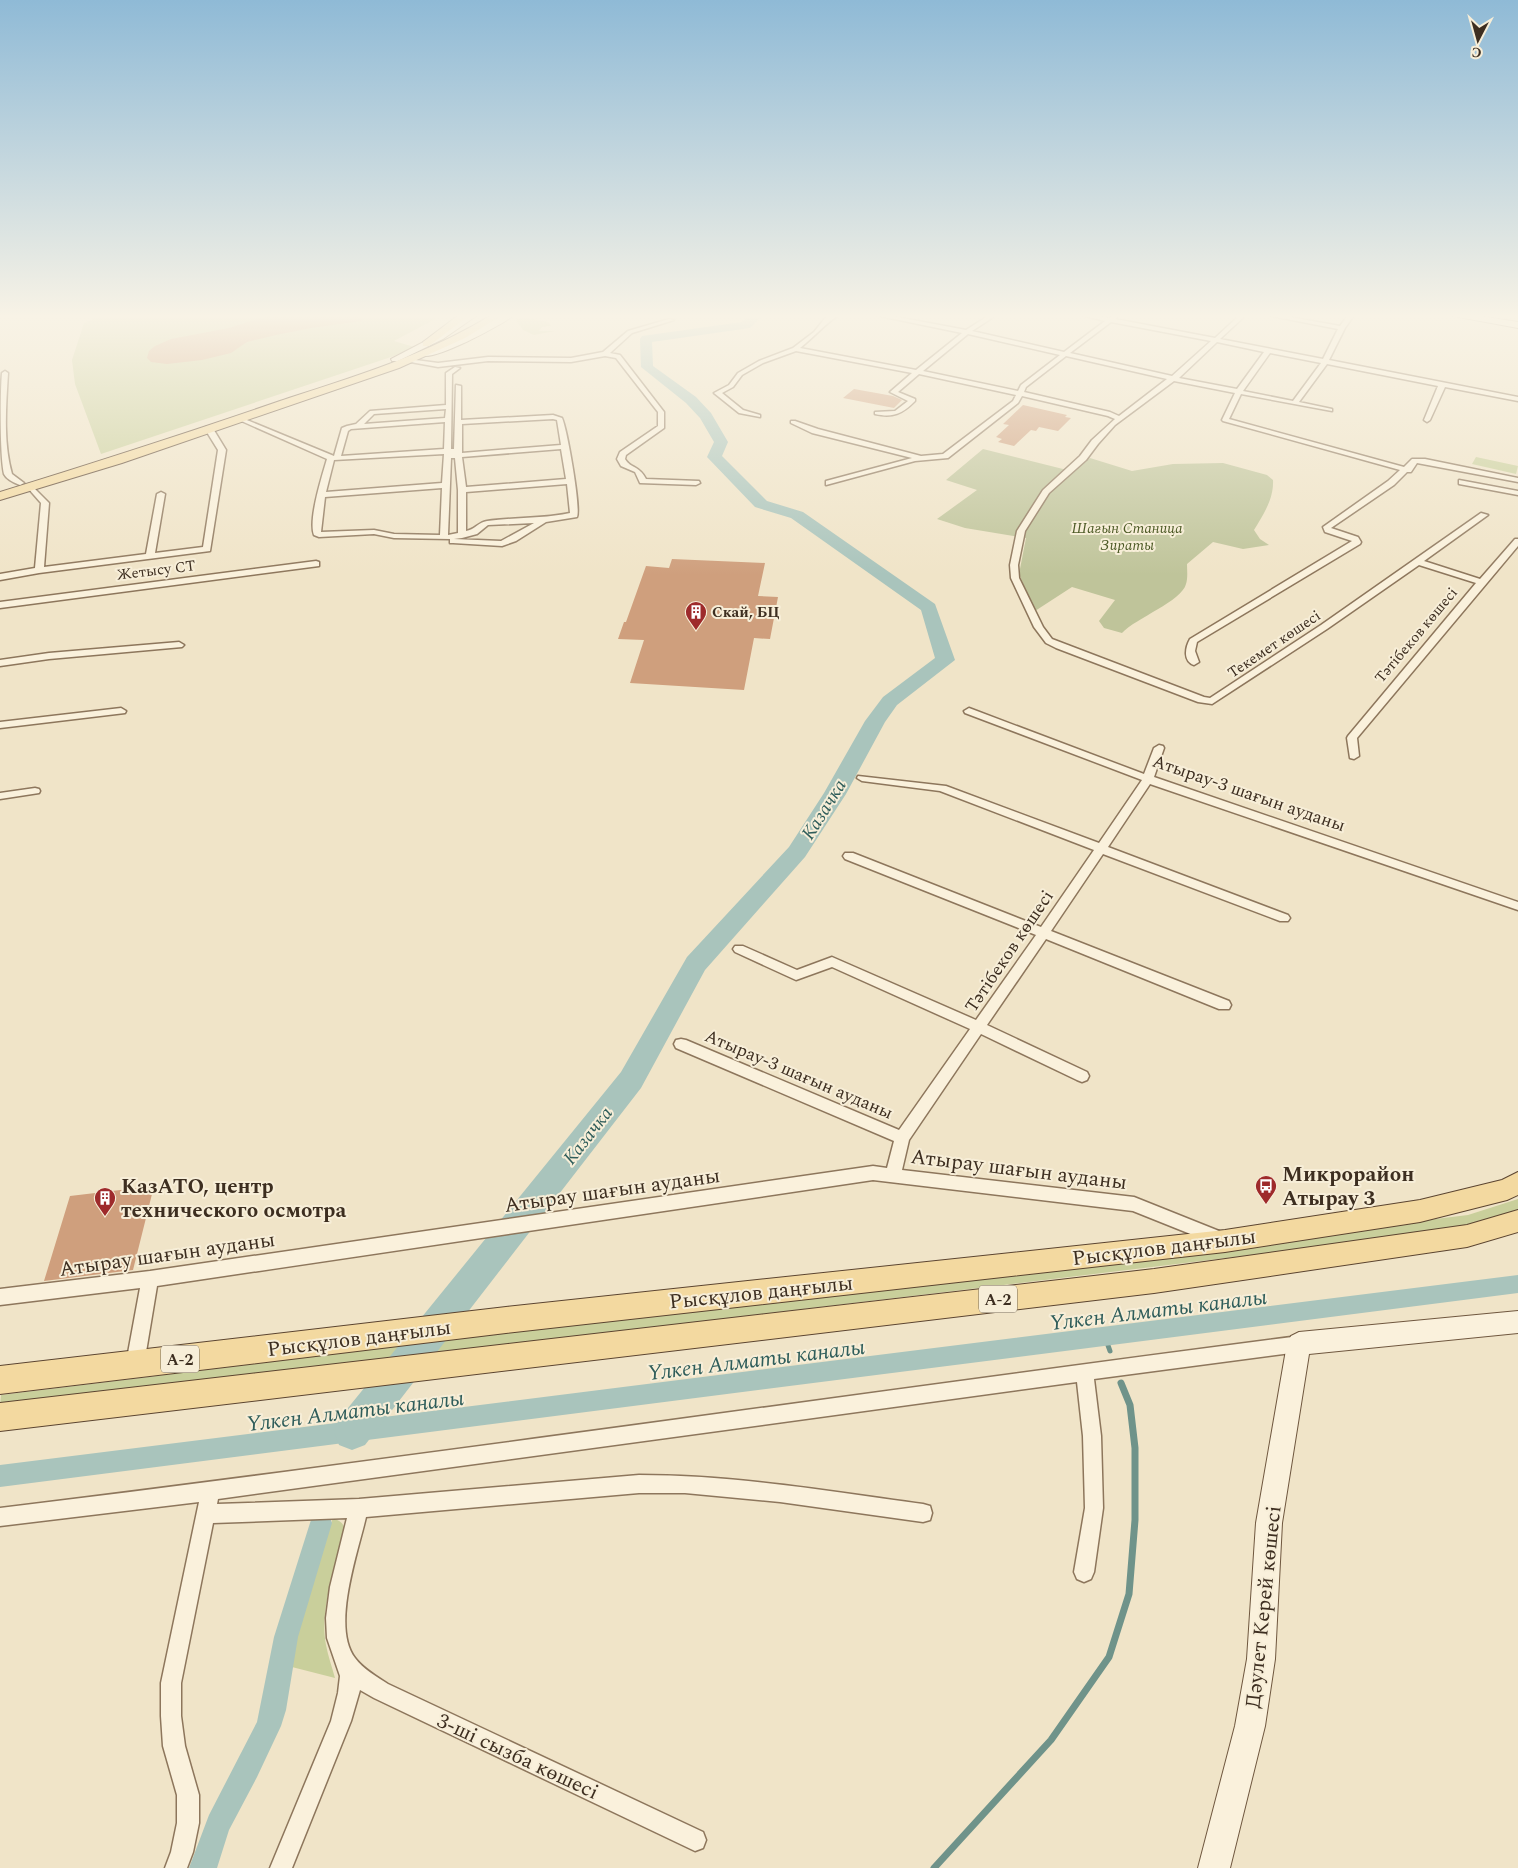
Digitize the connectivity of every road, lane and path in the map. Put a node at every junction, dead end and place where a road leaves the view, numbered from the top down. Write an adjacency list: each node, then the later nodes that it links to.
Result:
1 (3, 401): 39 (street)
2 (271, 401): 39 (main road)
3 (292, 401): 21 (main road)
4 (449, 401): 16 (street)
5 (458, 401): 24 (street)
6 (653, 401): 37 (street)
7 (727, 401): 19 (street)
8 (912, 401): 18 (street)
9 (1016, 401): 32 (street)
10 (1058, 401): 20 (street)
11 (1141, 401): 20 (street)
12 (1234, 401): 33 (street)
13 (1286, 401): 15 (street)
14 (1435, 401): 23 (street)
15 (1295, 403): 17 (street)
16 (449, 407): 22 (street); 26 (street)
17 (1330, 410)
18 (877, 413)
19 (758, 416)
20 (1120, 418): 53 (street, Текемет көшесі)
21 (240, 419): 27 (main road); 31 (street)
22 (448, 420): 26 (street); 30 (street)
23 (1427, 420)
24 (458, 422): 28 (street); 29 (street)
25 (793, 422): 32 (street)
26 (359, 425): 31 (street)
27 (209, 429): 39 (main road); 52 (street)
28 (563, 447): 29 (street); 35 (street)
29 (458, 453): 30 (street); 42 (street)
30 (446, 454): 31 (street); 40 (street)
31 (334, 458): 46 (street)
32 (921, 458): 38 (street)
33 (1408, 470): 34 (street); 60 (street)
34 (1518, 480)
35 (570, 481): 42 (street); 48 (street)
36 (1462, 482): 43 (street)
37 (696, 483)
38 (829, 484)
39 (26, 485): 41 (main road); 45 (main road); 55 (street)
40 (446, 486): 46 (street); 50 (street)
41 (0, 489)
42 (462, 490): 49 (street)
43 (1518, 493)
44 (160, 494): 52 (street)
45 (0, 496)
46 (321, 496): 50 (street)
47 (1484, 515): 53 (street, Текемет көшесі)
48 (556, 519): 49 (street); 50 (street)
49 (462, 536): 50 (street)
50 (444, 538)
51 (1518, 541): 57 (street, Тәтібеков көшесі)
52 (150, 556): 55 (street)
53 (1419, 562): 57 (street)
54 (316, 564): 58 (street, Жетысу СТ)
55 (39, 570): 56 (street)
56 (0, 577)
57 (1481, 582): 66 (street, Тәтібеков көшесі)
58 (0, 605)
59 (179, 645): 61 (street)
60 (1194, 662)
61 (0, 663)
62 (121, 711): 64 (street)
63 (969, 711): 68 (street, Атырау-3 шағын ауданы)
64 (0, 725)
65 (1159, 748): 68 (street, Тәтібеков көшесі)
66 (1354, 756)
67 (862, 778): 71 (street)
68 (1148, 779): 71 (street, Тәтібеков көшесі); 74 (street, Атырау-3 шағын ауданы)
69 (35, 791): 70 (street)
70 (0, 796)
71 (1100, 848): 75 (street); 76 (street, Тәтібеков көшесі)
72 (849, 856): 76 (street)
73 (1518, 892): 74 (street)
74 (1517, 906)
75 (1284, 918)
76 (1043, 933): 78 (street); 79 (street, Тәтібеков көшесі)
77 (739, 949): 79 (street)
78 (1224, 1005)
79 (979, 1027): 81 (street); 82 (street, Тәтібеков көшесі)
80 (681, 1044): 82 (street, Атырау-3 шағын ауданы)
81 (1082, 1076)
82 (902, 1138): 83 (street, Тәтібеков көшесі)
83 (892, 1176): 86 (street, Атырау шағын ауданы); 87 (street, Атырау шағын ауданы)
84 (1518, 1183): 86 (main road, Рысқұлов даңғылы / A-2)
85 (1518, 1221): 94 (main road, Рысқұлов даңғылы / A-2)
86 (1225, 1241): 91 (main road, Рысқұлов даңғылы / A-2)
87 (150, 1280): 88 (street, Атырау шағын ауданы); 91 (street)
88 (0, 1297)
89 (1518, 1322): 90 (main road)
90 (1299, 1344): 92 (street); 105 (main road, Дәулет Керей көшесі)
91 (135, 1364): 93 (main road, Рысқұлов даңғылы / A-2)
92 (1084, 1371): 95 (street); 100 (street)
93 (0, 1380)
94 (0, 1417)
95 (210, 1492): 98 (street); 99 (street)
96 (359, 1508): 97 (street); 98 (street); 101 (street, 3-ші сызба көшесі)
97 (923, 1513)
98 (205, 1514): 103 (street)
99 (0, 1517)
100 (1084, 1572)
101 (346, 1664): 102 (street, 3-ші сызба көшесі); 104 (street, 3-ші сызба көшесі)
102 (695, 1840)
103 (176, 1868)
104 (281, 1868)
105 (1214, 1868)

